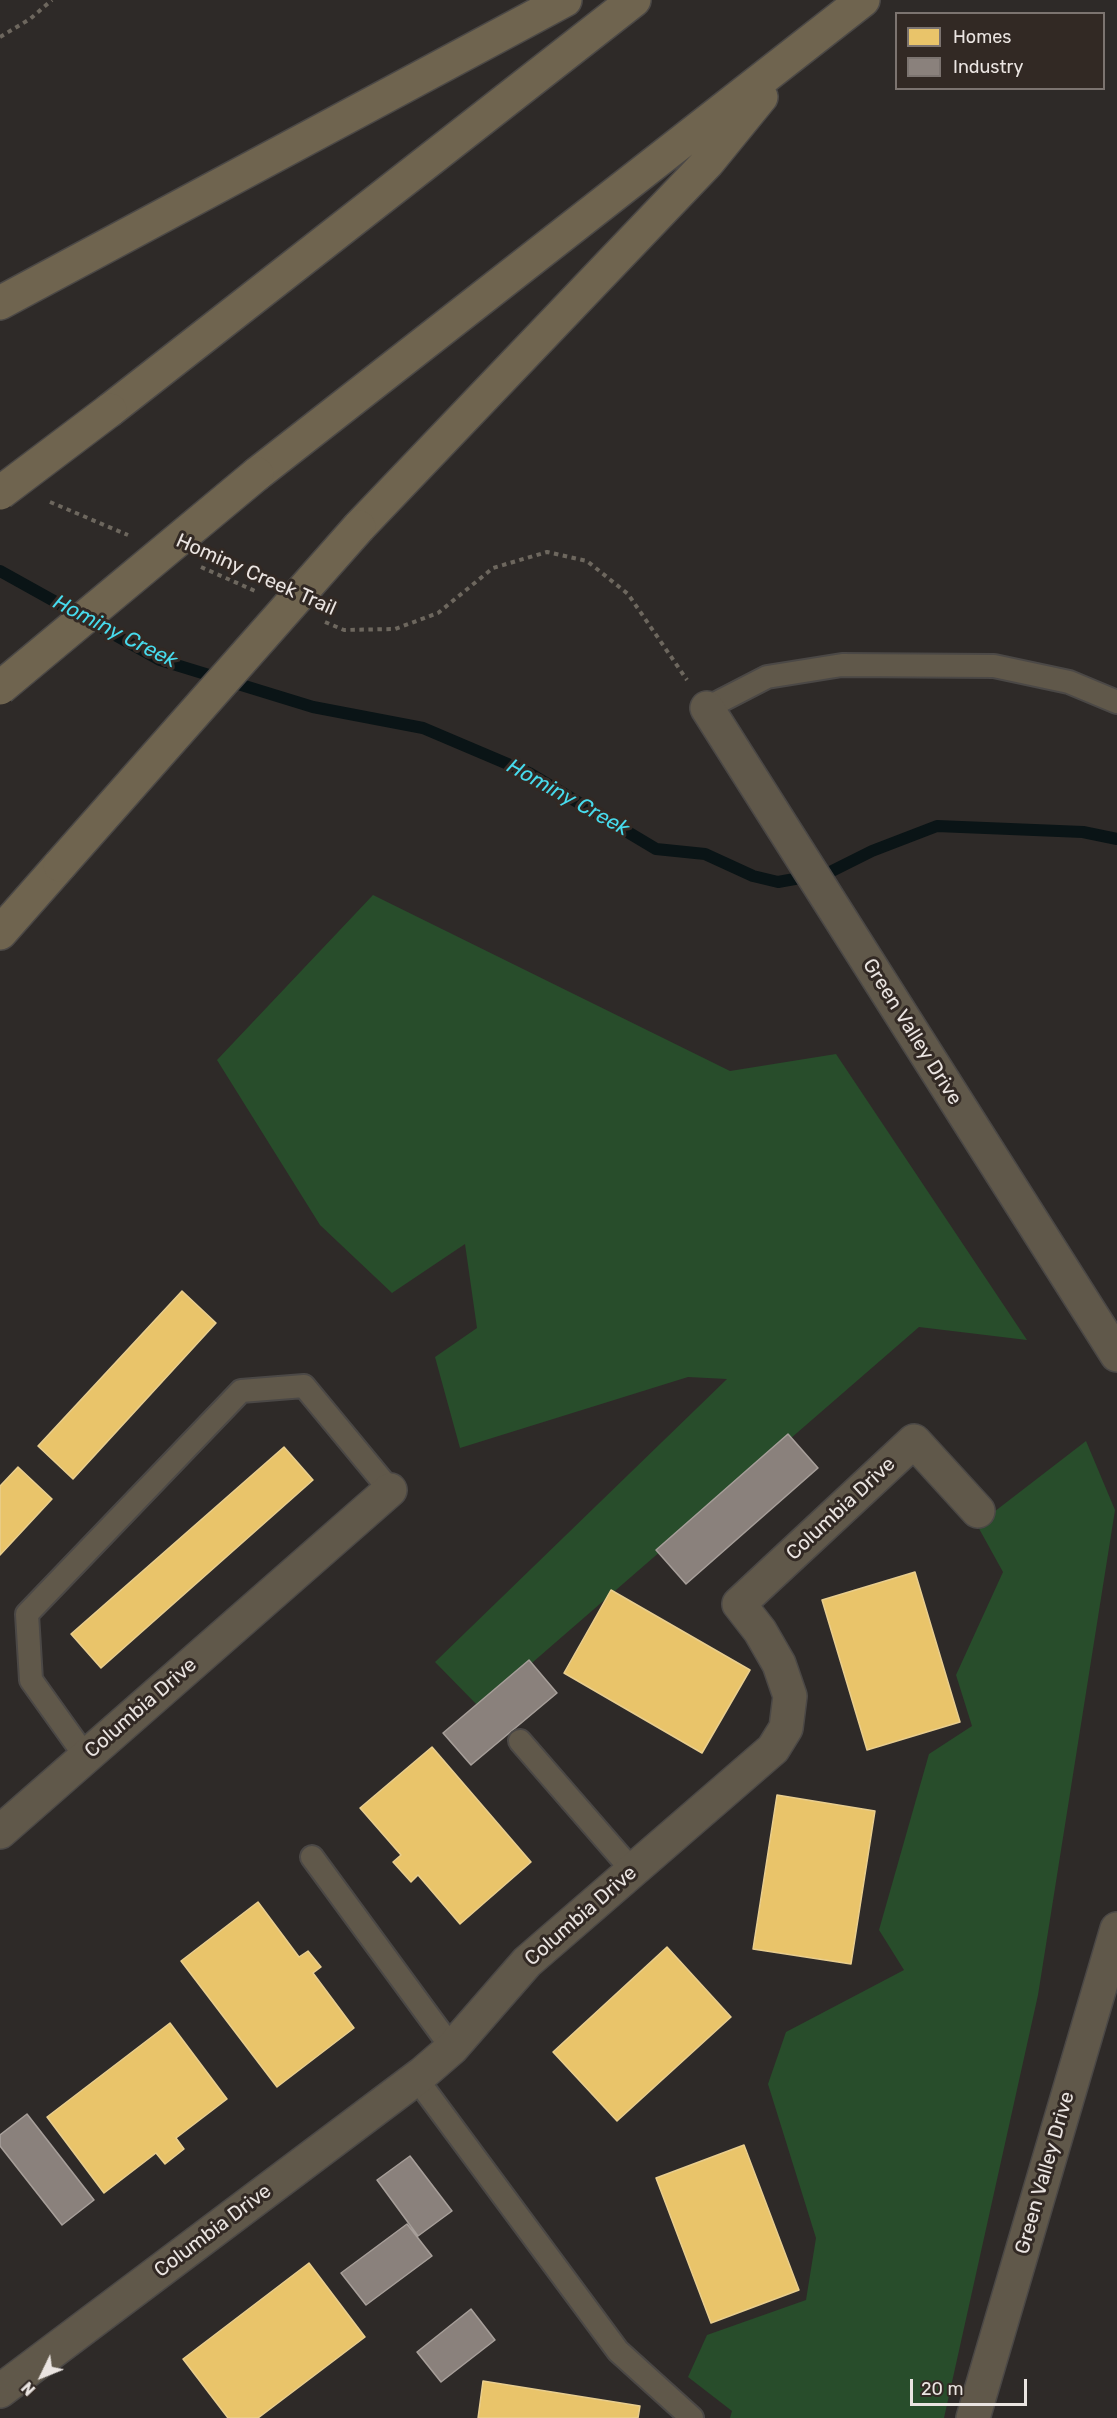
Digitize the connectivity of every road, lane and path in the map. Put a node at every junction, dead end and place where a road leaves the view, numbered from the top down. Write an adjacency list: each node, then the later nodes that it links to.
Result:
1 (52, 0): 5 (path)
2 (565, 0): 7 (highway)
3 (634, 0): 8 (highway, bridge)
4 (863, 0): 6 (highway)
5 (0, 37)
6 (800, 50): 14 (highway, bridge); 17 (highway, bridge)
7 (0, 303)
8 (0, 493)
9 (43, 500): 10 (path)
10 (129, 536)
11 (193, 564): 12 (path, Hominy Creek Trail)
12 (258, 592)
13 (322, 621): 16 (path, Hominy Creek Trail)
14 (0, 688)
15 (1117, 702): 16 (lane)
16 (707, 708): 18 (street, Green Valley Drive)
17 (0, 933)
18 (1117, 1355)
19 (390, 1490): 22 (street, Columbia Drive); 22 (lane)
20 (978, 1511): 25 (street, Columbia Drive)
21 (520, 1741): 25 (lane)
22 (86, 1757): 23 (street, Columbia Drive)
23 (0, 1832)
24 (312, 1857): 27 (lane)
25 (632, 1870): 27 (street, Columbia Drive)
26 (1117, 1929): 31 (street, Green Valley Drive)
27 (452, 2048): 28 (street, Columbia Drive)
28 (416, 2078): 29 (street, Columbia Drive); 30 (lane)
29 (0, 2391)
30 (692, 2418)
31 (973, 2418)

